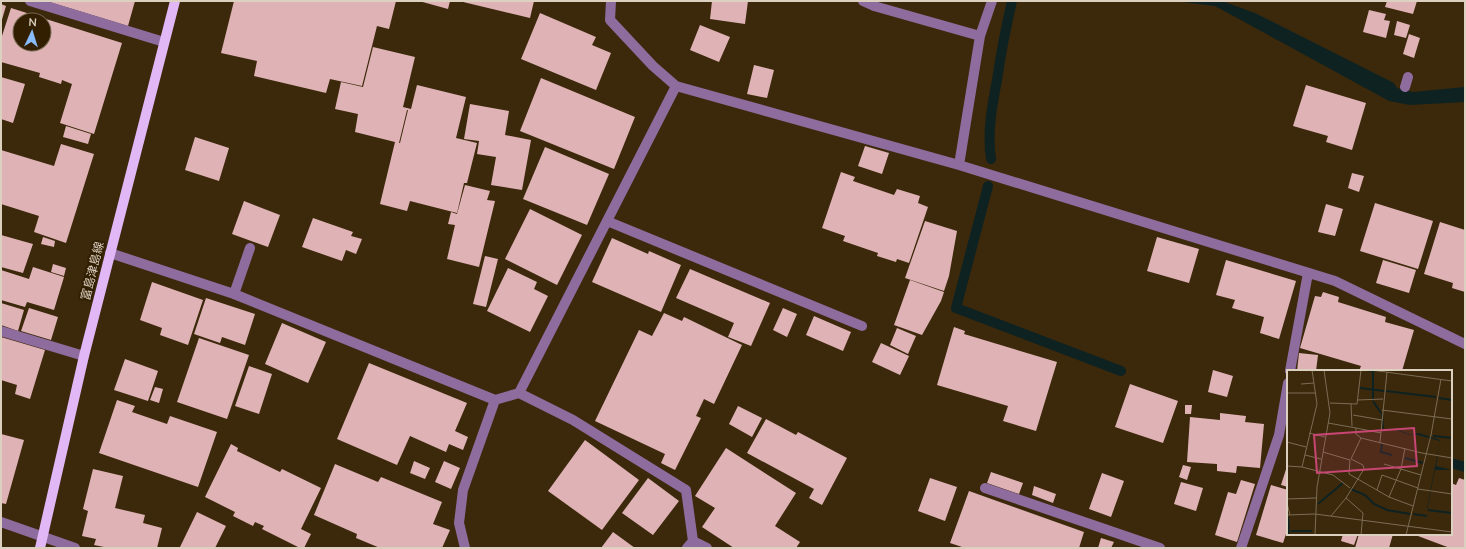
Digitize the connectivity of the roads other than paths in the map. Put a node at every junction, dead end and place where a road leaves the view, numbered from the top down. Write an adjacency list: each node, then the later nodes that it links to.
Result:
1 (30, 1): 7 (street)
2 (175, 1): 7 (main road, 富島津島線)
3 (611, 1): 8 (street)
4 (863, 1): 6 (street)
5 (992, 1): 6 (street)
6 (980, 36): 9 (street)
7 (164, 42): 12 (main road, 富島津島線)
8 (676, 86): 9 (street); 10 (street)
9 (960, 165): 13 (street)
10 (607, 222): 15 (street); 21 (street)
11 (250, 248): 14 (street)
12 (110, 253): 14 (street); 18 (main road, 富島津島線)
13 (1308, 273): 17 (street); 19 (street)
14 (234, 294): 22 (street)
15 (862, 326)
16 (1, 331): 18 (street)
17 (1465, 344)
18 (84, 356): 25 (main road, 富島津島線)
19 (1290, 370)
20 (1287, 388): 32 (street)
21 (519, 393): 22 (street); 26 (street)
22 (495, 400): 29 (street)
23 (985, 488): 31 (street)
24 (1, 522): 25 (street)
25 (43, 536): 27 (main road, 富島津島線); 28 (street)
26 (690, 544): 30 (street)
27 (40, 548)
28 (75, 548)
29 (465, 548)
30 (706, 548)
31 (1160, 548)
32 (1241, 548)

